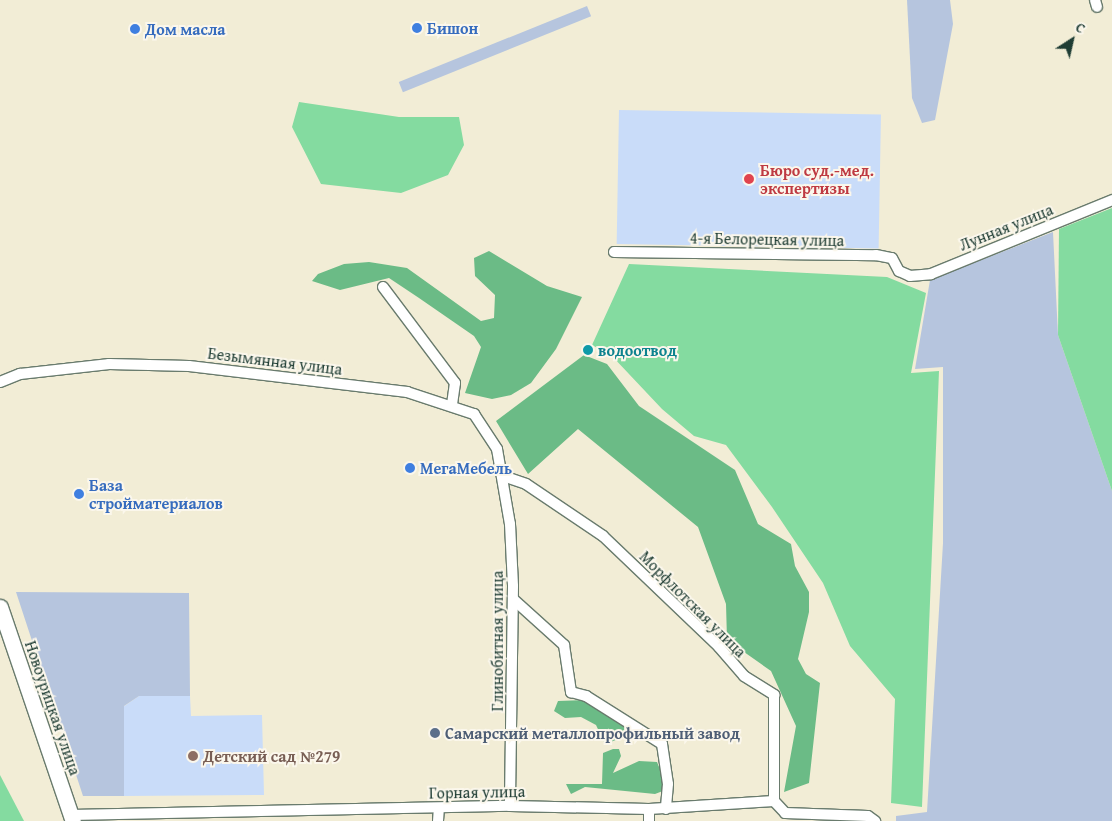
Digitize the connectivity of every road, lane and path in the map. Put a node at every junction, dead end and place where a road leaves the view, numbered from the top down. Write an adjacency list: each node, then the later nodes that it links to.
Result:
1 (1112, 200): 3 (street, Лунная улица)
2 (614, 252): 3 (street, 4-я Белорецкая улица)
3 (910, 276)
4 (383, 287): 6 (street)
5 (0, 382): 6 (street, Безымянная улица)
6 (452, 405): 7 (street, Безымянная улица)
7 (502, 476): 8 (street, Глинобитная улица); 10 (street, Морфлотская улица)
8 (513, 599): 11 (street, Глинобитная улица); 14 (street)
9 (0, 607): 16 (main road, Новоурицкая улица)
10 (774, 801): 14 (street, Горная улица); 15 (street)
11 (510, 806): 12 (street, Горная улица); 13 (street, Горная улица)
12 (439, 808): 16 (street, Горная улица); 17 (street)
13 (649, 809): 14 (street, Горная улица); 18 (street)
14 (666, 809)
15 (784, 817): 19 (street)
16 (72, 818)
17 (438, 821)
18 (649, 821)
19 (875, 821)

